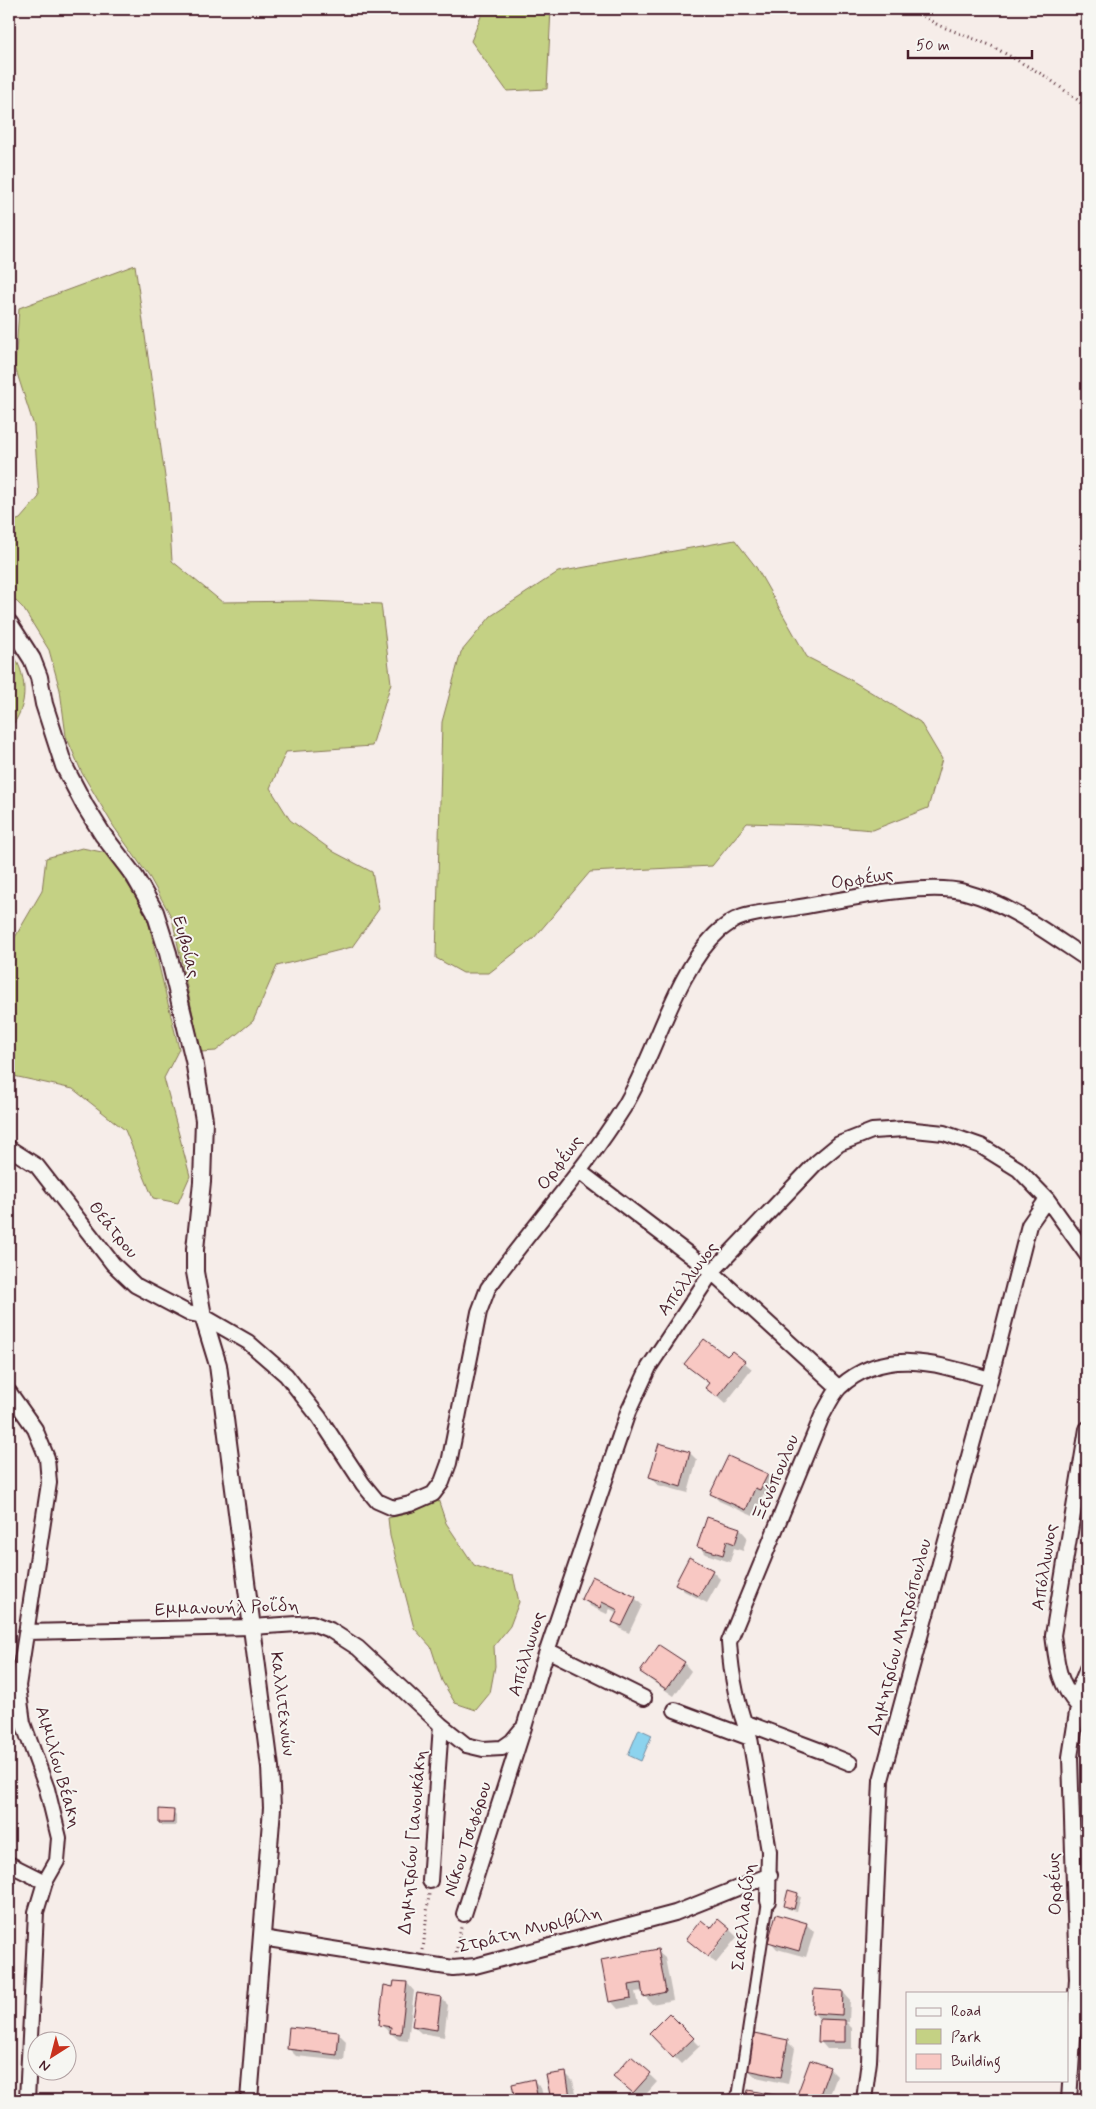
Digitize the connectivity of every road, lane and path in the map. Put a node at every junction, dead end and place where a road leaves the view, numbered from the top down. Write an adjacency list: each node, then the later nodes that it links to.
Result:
1 (910, 9): 2 (path)
2 (1087, 110)
3 (9, 623): 10 (street, Ευβοίας)
4 (1087, 959): 6 (street, Ορφέως)
5 (9, 1148): 10 (street, Θεάτρου)
6 (579, 1170): 9 (street); 10 (street, Ορφέως)
7 (1047, 1199): 8 (street, Απόλλωνος); 9 (street, Απόλλωνος); 11 (street, Δημητρίου Μητρόπουλου)
8 (1087, 1255)
9 (712, 1272): 12 (street); 17 (street, Απόλλωνος)
10 (203, 1316): 15 (street, Καλλιτεχνών)
11 (990, 1379): 12 (street, Ξενόπουλου); 39 (street, Δημητρίου Μητρόπουλου)
12 (839, 1388): 22 (street, Ξενόπουλου)
13 (9, 1392): 16 (street, Αιμιλίου Βέακη)
14 (1087, 1428): 20 (street, Απόλλωνος)
15 (252, 1627): 16 (street, Εμμανουήλ Ροΐδη); 23 (street, Εμμανουήλ Ροΐδη); 33 (street, Καλλιτεχνών)
16 (26, 1632): 30 (street, Αιμιλίου Βέακη)
17 (547, 1650): 19 (street); 24 (street, Απόλλωνος)
18 (1087, 1669): 20 (street, Ορφέως)
19 (644, 1698)
20 (1078, 1706): 40 (street, Ορφέως)
21 (675, 1710): 25 (street)
22 (744, 1722): 25 (street, Ξενόπουλου); 26 (street)
23 (441, 1724): 24 (street, Εμμανουήλ Ροΐδη); 29 (street, Δημητρίου Γιανουκάκη)
24 (525, 1724): 32 (street, Νίκου Τσιφόρου)
25 (750, 1738): 28 (street, Σακελλαρίδη)
26 (850, 1763)
27 (9, 1864): 30 (street)
28 (770, 1874): 31 (street, Σακελλαρίδη); 35 (street, Στράτη Μυριβίλη)
29 (430, 1881): 34 (path, Δημητρίου Γιανουκάκη)
30 (45, 1882): 37 (street, Αιμιλίου Βέακη)
31 (768, 1901): 36 (street, Σακελλαρίδη)
32 (464, 1914): 35 (path, Νίκου Τσιφόρου)
33 (262, 1938): 34 (street, Στράτη Μυριβίλη); 38 (street, Καλλιτεχνών)
34 (422, 1963): 35 (street, Στράτη Μυριβίλη)
35 (453, 1968)
36 (737, 2099)
37 (27, 2100)
38 (249, 2100)
39 (864, 2100)
40 (1069, 2100)

